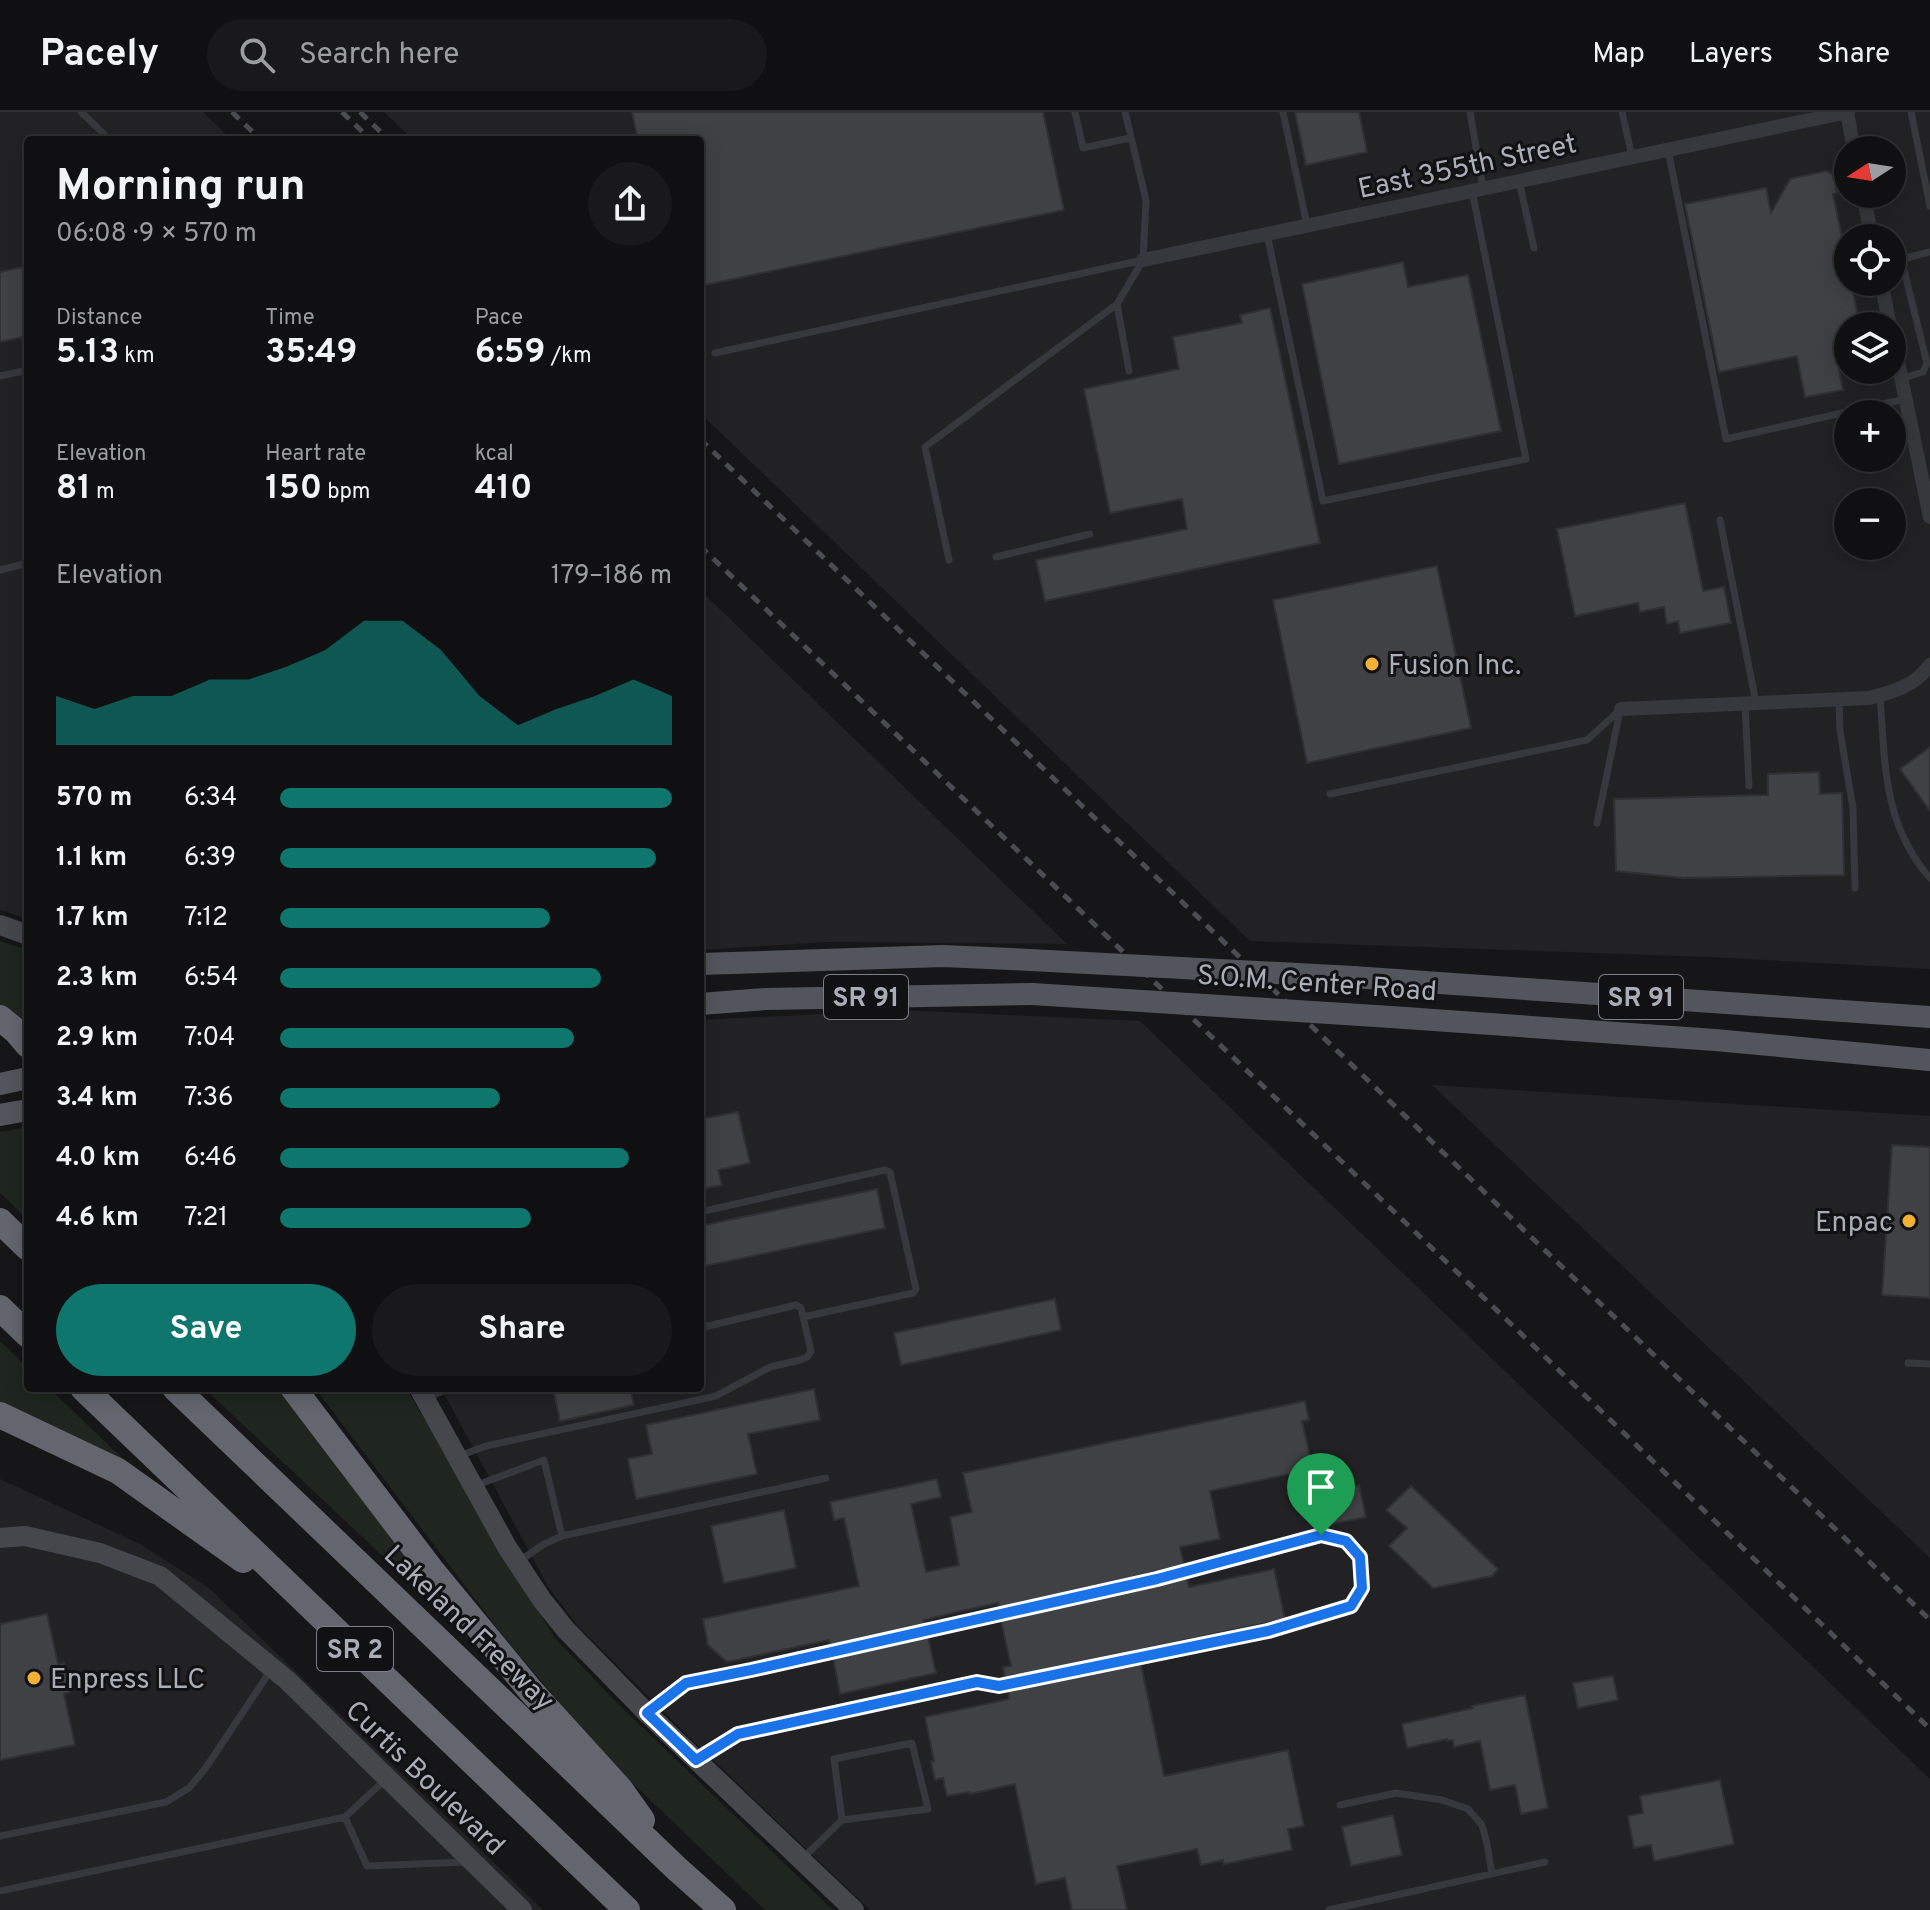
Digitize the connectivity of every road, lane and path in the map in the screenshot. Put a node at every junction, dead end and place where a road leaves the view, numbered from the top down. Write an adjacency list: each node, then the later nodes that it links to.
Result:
1 (81, 112): 9 (lane)
2 (1075, 112): 11 (lane)
3 (1125, 112): 11 (lane)
4 (1283, 112): 17 (lane)
5 (1470, 112): 15 (lane)
6 (1622, 112): 13 (lane)
7 (1847, 112): 10 (street); 12 (street, East 355th Street)
8 (1911, 112): 16 (lane)
9 (106, 136)
10 (1851, 136)
11 (1130, 138): 21 (lane)
12 (1668, 150): 13 (street, East 355th Street); 29 (lane)
13 (1632, 157): 14 (street, East 355th Street)
14 (1519, 181): 15 (street, East 355th Street); 19 (lane)
15 (1478, 190): 17 (street, East 355th Street); 18 (lane)
16 (1930, 206)
17 (1307, 225): 18 (street, East 355th Street)
18 (1267, 234): 21 (street, East 355th Street)
19 (1534, 248)
20 (1930, 252): 27 (lane)
21 (1143, 260): 22 (lane); 23 (lane)
22 (1117, 304): 25 (lane); 34 (lane)
23 (715, 353)
24 (24, 371): 26 (lane)
25 (1129, 371)
26 (0, 376)
27 (1906, 377)
28 (1902, 384): 29 (street)
29 (1906, 399): 30 (street)
30 (1930, 517)
31 (1720, 520): 40 (lane)
32 (1090, 534): 33 (lane)
33 (996, 557)
34 (949, 560)
35 (24, 564): 36 (lane)
36 (0, 570)
37 (1928, 675): 38 (street)
38 (1880, 696): 39 (street); 45 (lane)
39 (1839, 700): 40 (street); 46 (lane)
40 (1750, 703): 41 (street); 42 (lane)
41 (1621, 709): 43 (lane); 44 (lane)
42 (1749, 786)
43 (1330, 794)
44 (1597, 823)
45 (1930, 878)
46 (1855, 888)
47 (0, 925): 48 (street)
48 (24, 934)
49 (704, 964): 51 (main road, S.O.M. Center Road / SR 91, bridge)
50 (704, 1004): 54 (main road, S.O.M. Center Road / SR 91, bridge)
51 (1930, 1017)
52 (0, 1018): 53 (highway)
53 (24, 1040)
54 (1930, 1060)
55 (24, 1079): 56 (main road)
56 (0, 1084)
57 (704, 1211): 61 (lane)
58 (0, 1221): 59 (highway)
59 (24, 1244)
60 (0, 1308): 63 (highway)
61 (803, 1317): 62 (lane); 71 (lane)
62 (704, 1327)
63 (24, 1331)
64 (1908, 1363): 65 (lane)
65 (1930, 1364)
66 (87, 1392): 77 (highway, SR 2)
67 (179, 1392): 89 (highway, Lakeland Freeway / SR 2)
68 (296, 1392): 89 (highway)
69 (422, 1394): 71 (street)
70 (0, 1415): 77 (highway)
71 (457, 1457): 73 (street)
72 (826, 1478): 74 (lane)
73 (474, 1486): 74 (lane); 76 (street)
74 (562, 1536): 76 (lane)
75 (0, 1538): 78 (street, Curtis Boulevard)
76 (518, 1562): 79 (street)
77 (316, 1612): 93 (highway, SR 2)
78 (273, 1668): 81 (street, Curtis Boulevard); 85 (lane)
79 (647, 1713): 80 (street); 80 (lane)
80 (696, 1760): 86 (street)
81 (387, 1778): 83 (lane); 87 (street, Curtis Boulevard)
82 (1340, 1805): 90 (lane)
83 (345, 1817): 87 (lane); 91 (lane)
84 (842, 1820): 84 (lane); 86 (lane)
85 (0, 1836)
86 (801, 1860): 95 (street)
87 (472, 1861): 92 (street, Curtis Boulevard)
88 (1545, 1862): 90 (lane)
89 (676, 1868): 94 (highway, Lakeland Freeway / SR 2)
90 (1492, 1874): 96 (lane)
91 (0, 1891)
92 (522, 1910)
93 (627, 1910)
94 (723, 1910)
95 (854, 1910)
96 (1329, 1910)

